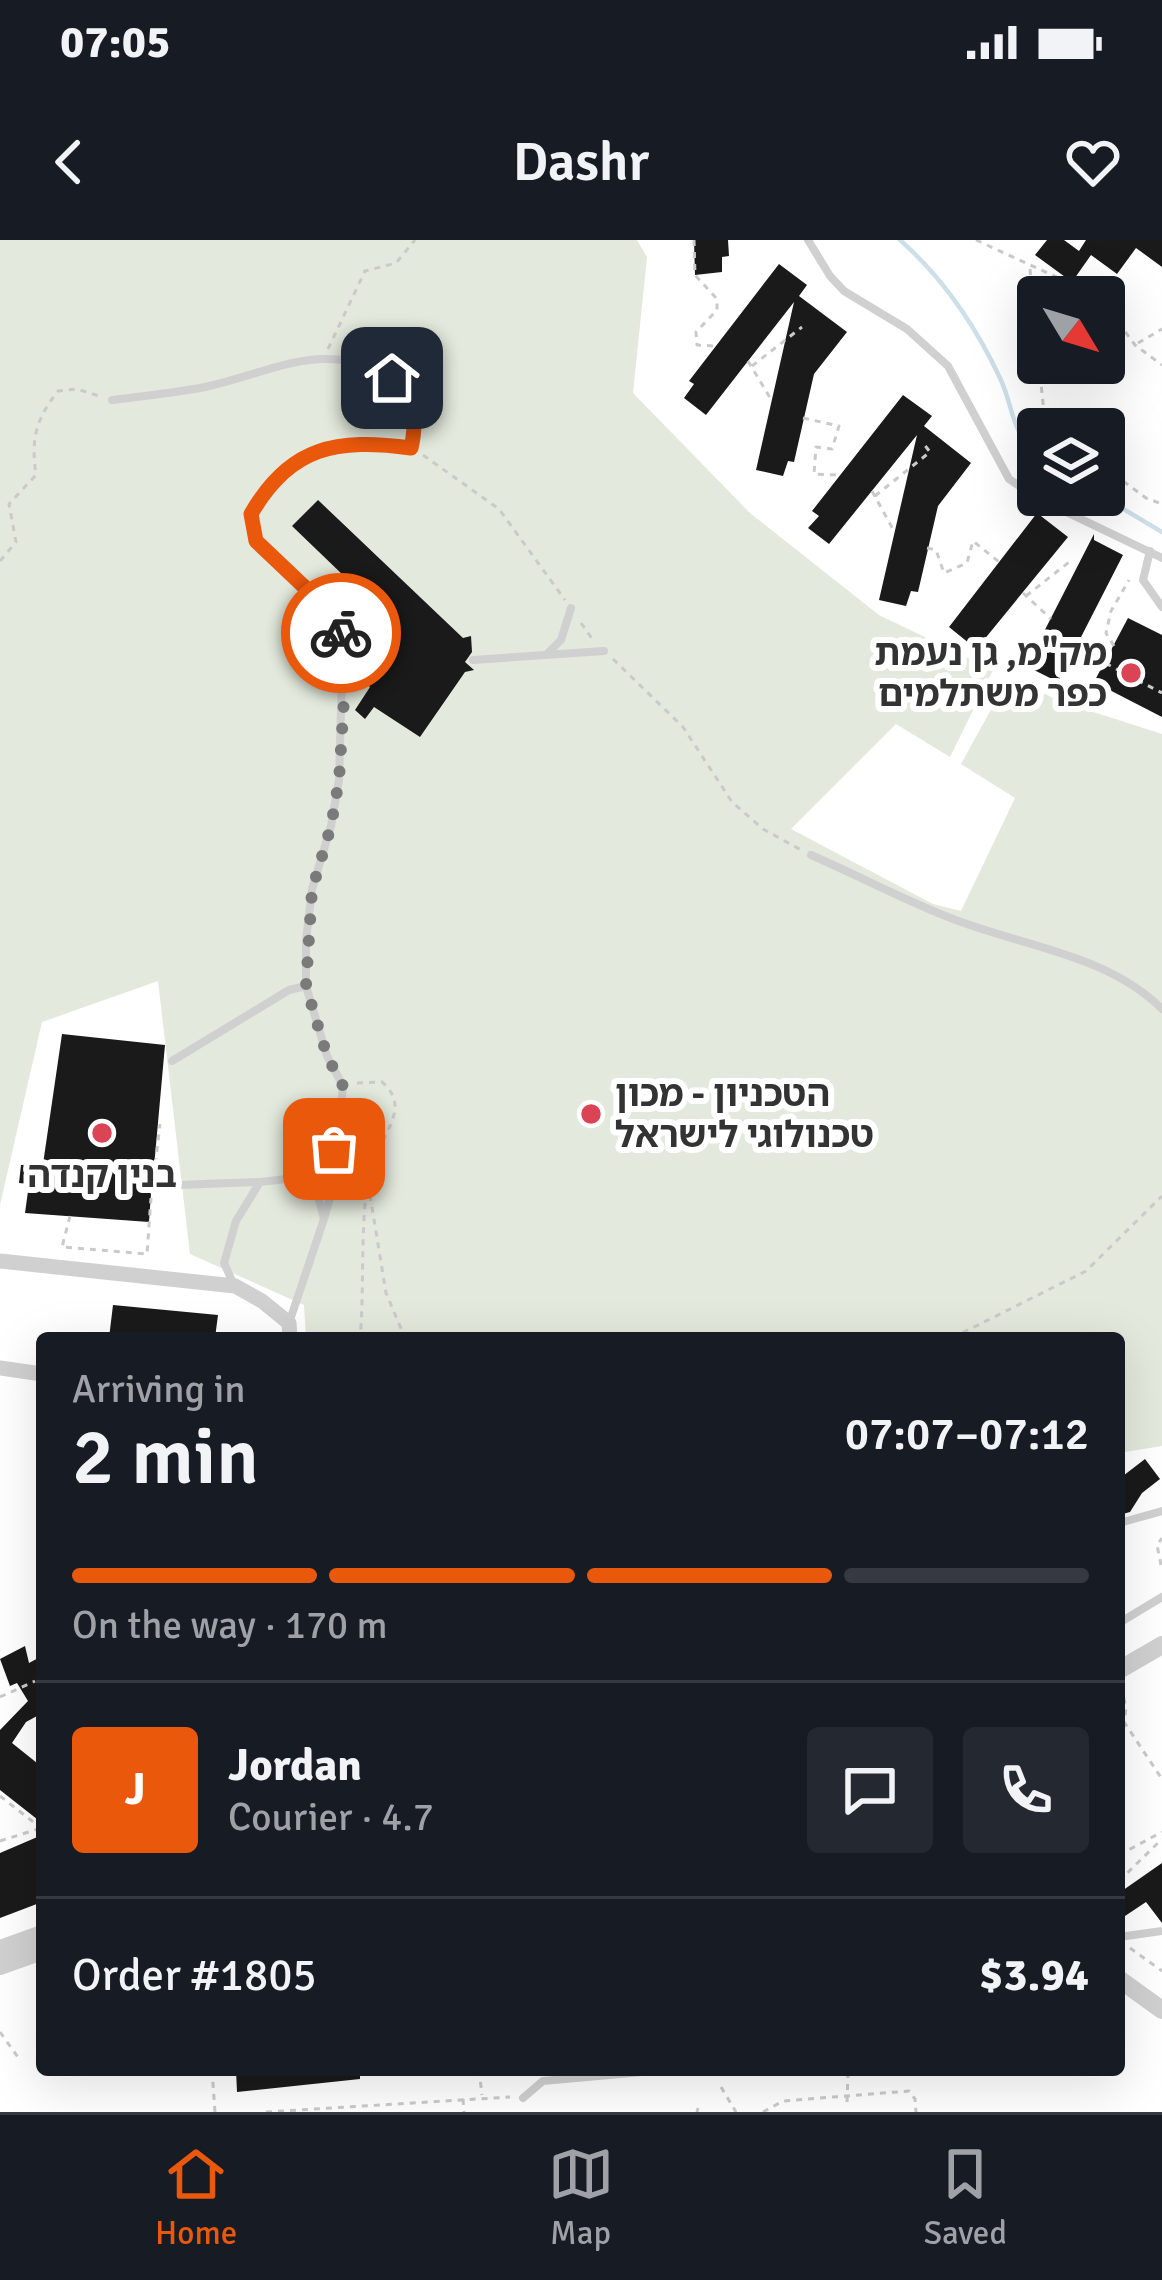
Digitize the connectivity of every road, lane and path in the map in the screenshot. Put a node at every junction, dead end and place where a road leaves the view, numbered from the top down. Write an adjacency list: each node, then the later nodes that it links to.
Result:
1 (415, 240): 13 (path)
2 (694, 240): 12 (path)
3 (808, 240): 24 (lane)
4 (976, 240): 5 (path)
5 (1030, 268): 6 (path); 7 (path)
6 (1031, 276)
7 (1048, 276)
8 (802, 327): 16 (path)
9 (1162, 329): 11 (path)
10 (1125, 331): 11 (path)
11 (1135, 345): 14 (path)
12 (715, 346)
13 (324, 358): 15 (lane); 40 (lane)
14 (1162, 364)
15 (112, 400): 27 (path)
16 (772, 401)
17 (803, 418): 19 (path)
18 (923, 443): 22 (path)
19 (839, 476)
20 (1125, 482): 21 (path)
21 (1162, 504)
22 (895, 533)
23 (927, 548): 28 (path)
24 (1150, 551): 25 (lane); 30 (lane)
25 (1162, 558)
26 (1073, 560): 32 (path)
27 (0, 561)
28 (999, 562)
29 (1135, 574): 34 (path)
30 (1162, 607)
31 (571, 608): 36 (lane)
32 (1052, 619)
33 (1079, 641): 38 (path)
34 (1114, 646)
35 (604, 651): 36 (lane)
36 (546, 655): 37 (lane)
37 (473, 660)
38 (1162, 693)
39 (811, 855): 41 (lane)
40 (306, 986): 42 (lane); 43 (lane)
41 (1162, 1010)
42 (172, 1061)
43 (343, 1086): 45 (lane); 49 (path)
44 (160, 1124): 48 (path)
45 (334, 1149): 46 (lane); 52 (lane)
46 (304, 1177): 47 (lane); 52 (lane)
47 (260, 1182): 48 (lane); 54 (lane)
48 (153, 1186): 51 (path)
49 (368, 1188): 56 (path); 57 (path)
50 (1162, 1196): 58 (path)
51 (70, 1216)
52 (325, 1220): 55 (lane)
53 (0, 1262): 54 (street)
54 (235, 1286): 55 (street)
55 (289, 1331)
56 (360, 1332)
57 (402, 1332)
58 (964, 1332)
59 (0, 1368): 60 (street)
60 (36, 1373)
61 (1162, 1511): 62 (lane)
62 (1125, 1521)
63 (1162, 1538): 65 (path)
64 (1154, 1560): 65 (path)
65 (1161, 1565)
66 (1162, 1597): 67 (lane)
67 (1125, 1619)
68 (1162, 1645): 69 (street)
69 (1125, 1667)
70 (35, 1681): 71 (path)
71 (0, 1697)
72 (1125, 1729): 73 (path)
73 (1162, 1779)
74 (0, 1796): 75 (path)
75 (36, 1822)
76 (36, 1830): 78 (path)
77 (1162, 1836): 79 (path); 81 (path)
78 (0, 1841)
79 (1125, 1853)
80 (1125, 1871): 81 (path)
81 (1130, 1871): 82 (path)
82 (1125, 1876)
83 (1162, 1931): 85 (lane)
84 (36, 1936): 87 (street)
85 (1125, 1937)
86 (1125, 1942): 90 (path)
87 (0, 1949)
88 (36, 1953): 89 (street)
89 (0, 1966)
90 (1162, 1970)
91 (1125, 1983): 92 (street)
92 (1162, 2010)
93 (0, 2032): 94 (path)
94 (20, 2060)
95 (212, 2076): 107 (path)
96 (480, 2076): 102 (path)
97 (598, 2076): 104 (lane)
98 (848, 2076): 100 (path)
99 (722, 2087): 111 (path)
100 (848, 2091): 101 (path); 106 (path)
101 (863, 2094)
102 (482, 2096): 103 (path); 104 (path)
103 (463, 2098): 105 (path); 110 (path)
104 (523, 2098)
105 (405, 2102): 108 (path); 109 (path)
106 (847, 2102)
107 (215, 2112)
108 (266, 2112)
109 (406, 2112)
110 (464, 2112)
111 (736, 2112)
112 (764, 2112): 113 (path)
113 (916, 2112)

